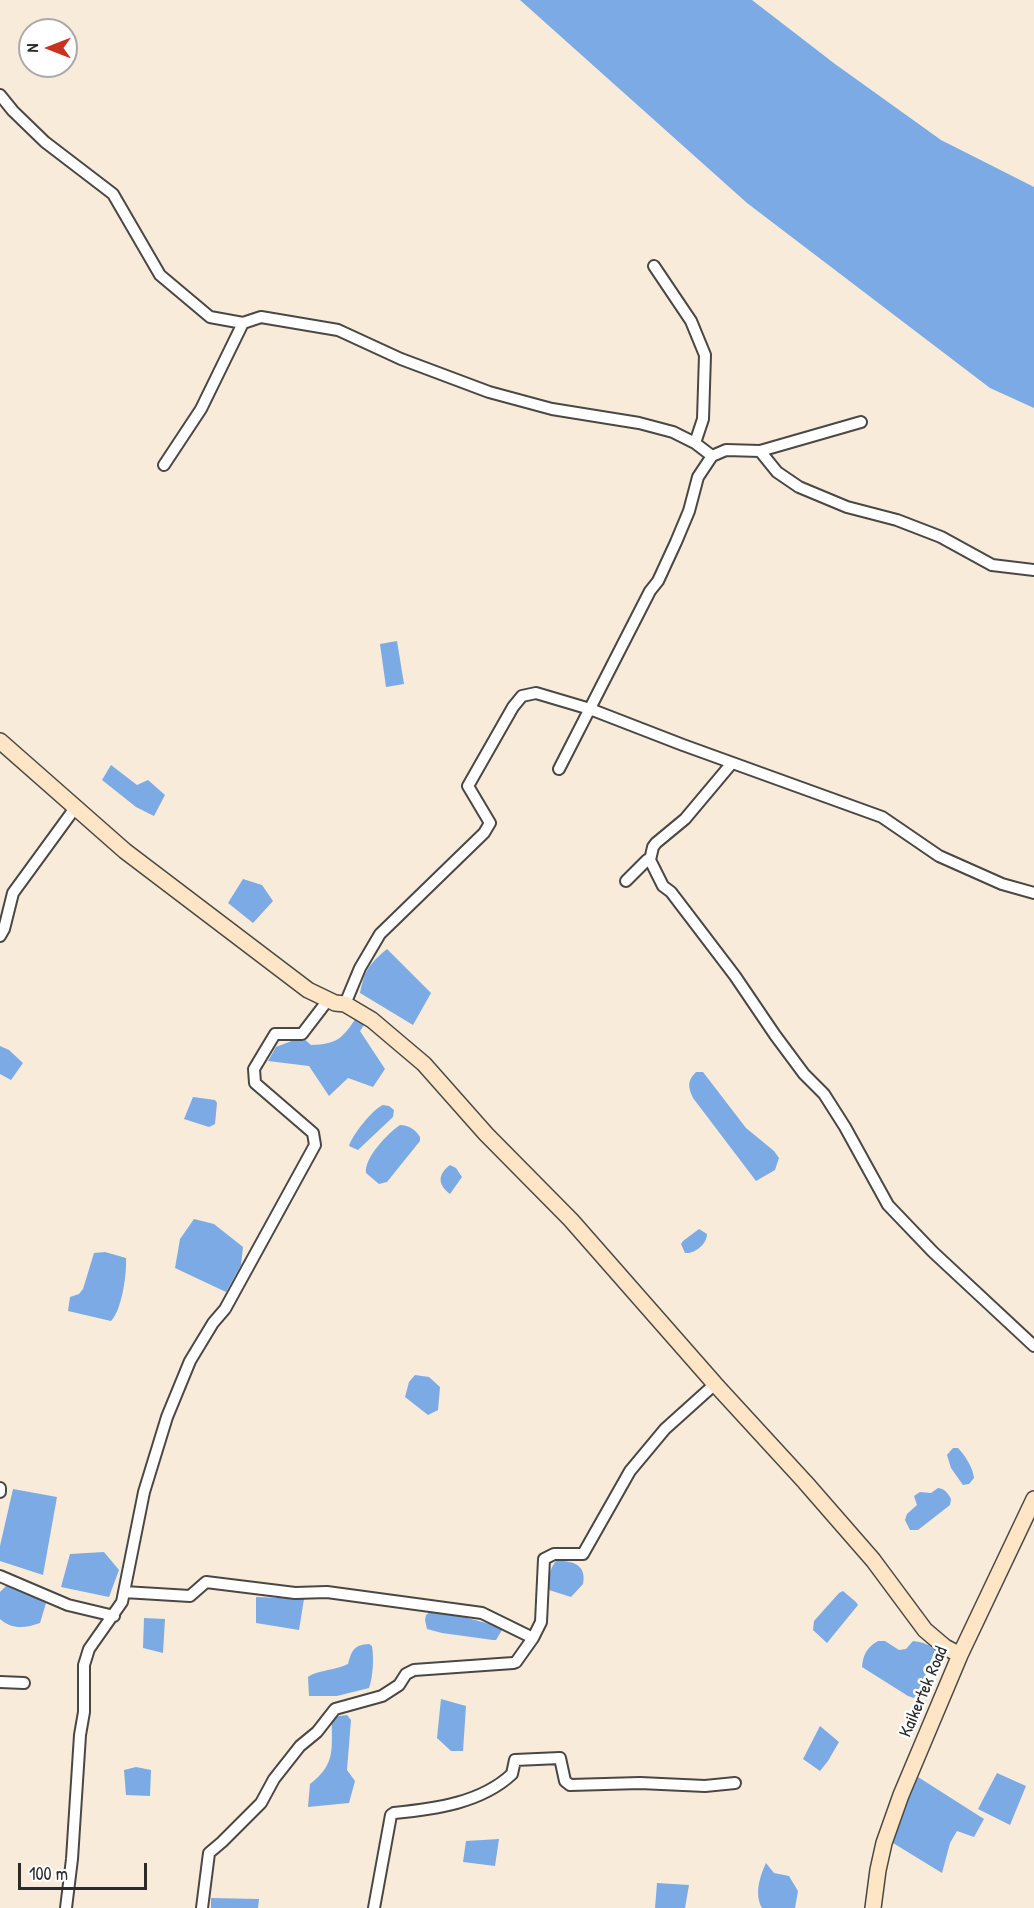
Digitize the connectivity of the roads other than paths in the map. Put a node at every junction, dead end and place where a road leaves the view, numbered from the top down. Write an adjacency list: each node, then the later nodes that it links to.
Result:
1 (0, 95): 3 (street)
2 (654, 266): 5 (street)
3 (243, 323): 5 (street); 8 (street)
4 (861, 422): 6 (street)
5 (694, 443): 7 (street)
6 (760, 451): 7 (street); 9 (street)
7 (712, 456): 10 (street)
8 (164, 465)
9 (1034, 570)
10 (590, 709): 12 (street); 13 (street); 20 (street)
11 (0, 741): 14 (main road)
12 (732, 763): 15 (street); 17 (street)
13 (559, 769)
14 (75, 808): 18 (street); 19 (main road)
15 (650, 860): 16 (street); 21 (street)
16 (626, 880)
17 (1034, 893)
18 (0, 936)
19 (328, 1000): 20 (main road); 25 (street)
20 (345, 1005): 22 (main road)
21 (1034, 1346)
22 (715, 1384): 27 (street); 28 (main road)
23 (1034, 1499): 28 (main road, Kaikertek Road)
24 (0, 1576): 26 (street)
25 (124, 1592): 26 (street); 27 (street)
26 (114, 1616): 32 (street)
27 (533, 1638): 33 (street)
28 (960, 1655): 35 (main road, Kaikertek Road)
29 (0, 1682): 30 (street)
30 (24, 1683)
31 (735, 1783): 34 (street)
32 (66, 1908)
33 (202, 1908)
34 (374, 1908)
35 (873, 1908)

